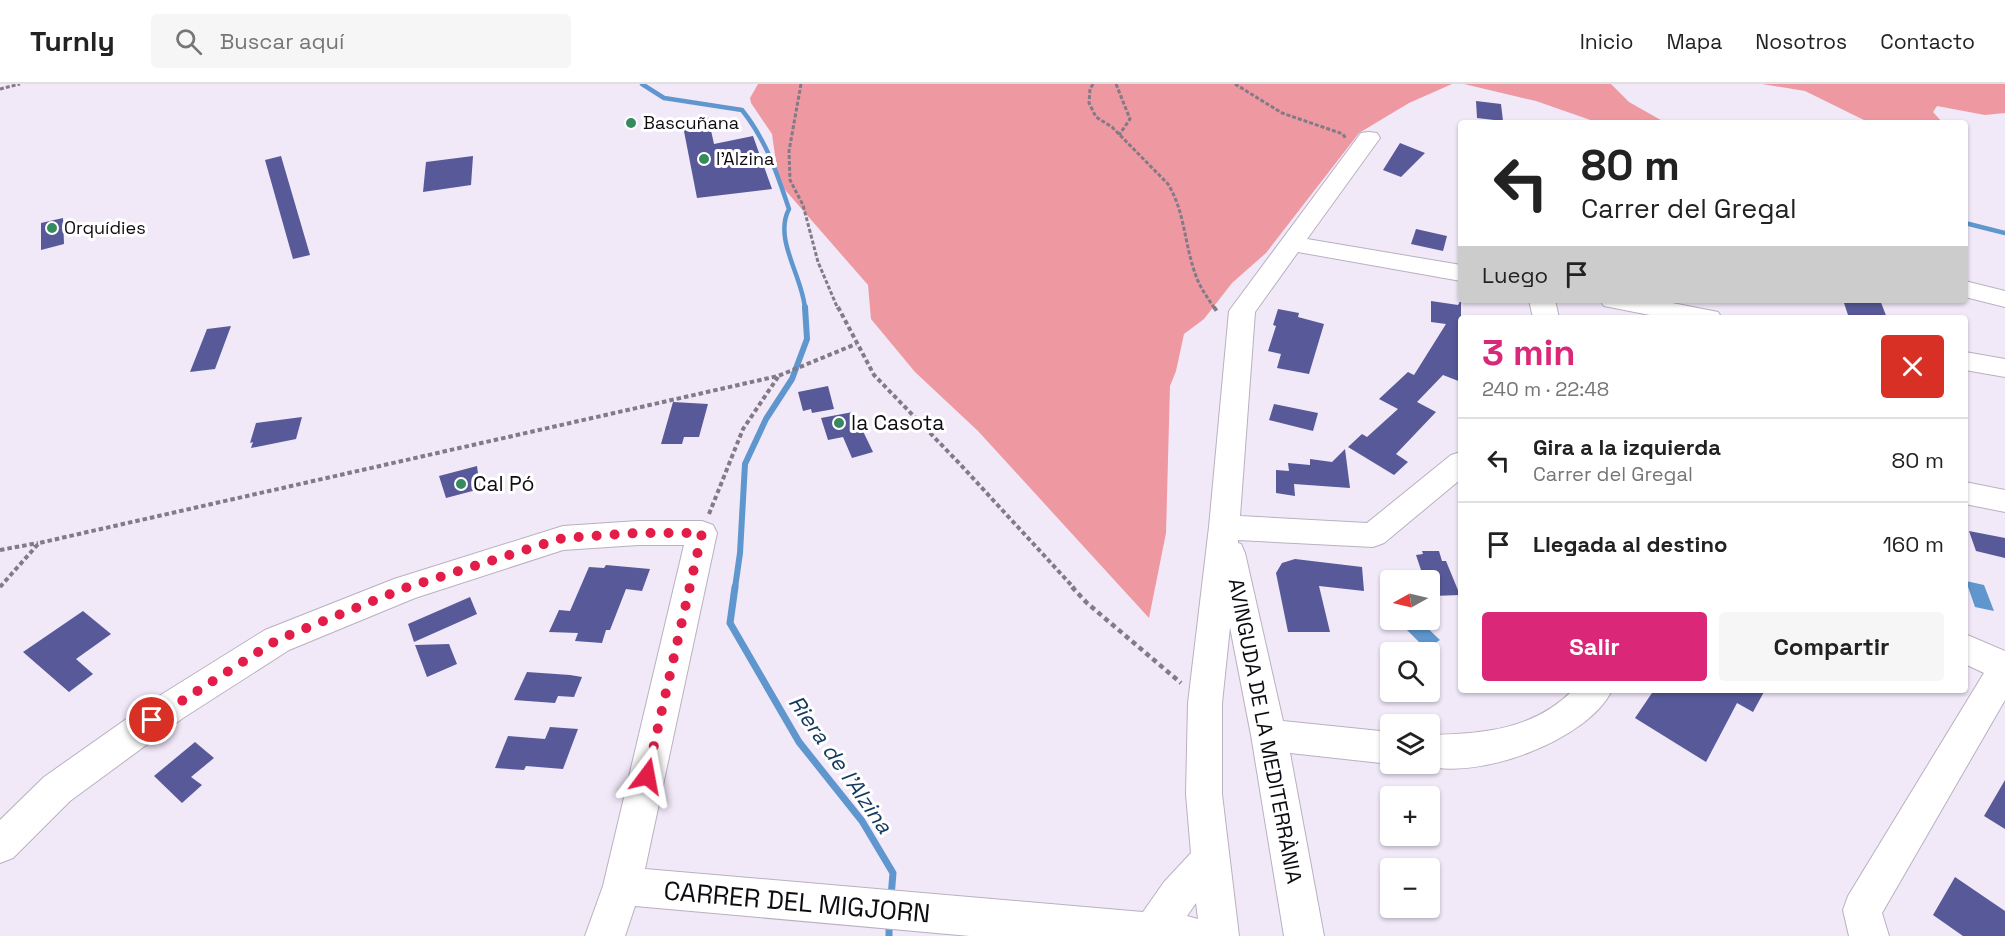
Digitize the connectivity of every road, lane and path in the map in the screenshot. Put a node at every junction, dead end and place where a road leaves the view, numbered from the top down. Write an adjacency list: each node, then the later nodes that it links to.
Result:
1 (20, 84): 6 (path)
2 (801, 84): 15 (path)
3 (1093, 84): 7 (path)
4 (1116, 84): 7 (path)
5 (1235, 84): 8 (path)
6 (0, 89)
7 (1119, 135): 16 (path)
8 (1362, 147): 9 (street, AVINGUDA DE LA MEDITERRÀNIA)
9 (1293, 244): 10 (street); 16 (street, AVINGUDA DE LA MEDITERRÀNIA)
10 (1458, 272)
11 (1968, 290): 12 (street)
12 (2005, 299)
13 (1629, 303): 14 (street)
14 (1693, 315)
15 (856, 344): 19 (path); 31 (path)
16 (1240, 344): 23 (street, AVINGUDA DE LA MEDITERRÀNIA)
17 (1968, 362): 18 (street)
18 (2005, 368)
19 (778, 376): 24 (path); 25 (path)
20 (1458, 464): 23 (street)
21 (1968, 493): 22 (street)
22 (2005, 501)
23 (1224, 527): 31 (street, AVINGUDA DE LA MEDITERRÀNIA); 32 (street, AVINGUDA DE LA MEDITERRÀNIA)
24 (702, 533): 35 (street); 37 (street)
25 (39, 543): 26 (path); 27 (path)
26 (0, 550)
27 (0, 587)
28 (1968, 650): 29 (street)
29 (2005, 668): 43 (street)
30 (1592, 693): 34 (street)
31 (1205, 703): 36 (street, AVINGUDA DE LA MEDITERRÀNIA)
32 (1269, 735): 33 (street); 42 (street, AVINGUDA DE LA MEDITERRÀNIA)
33 (1380, 747)
34 (1440, 751)
35 (0, 845)
36 (1211, 859): 38 (street); 41 (street, AVINGUDA DE LA MEDITERRÀNIA)
37 (622, 886): 38 (street, CARRER DEL MIGJORN); 39 (street)
38 (1152, 933): 40 (street, CARRER DEL MIGJORN)
39 (605, 936)
40 (1191, 936)
41 (1219, 936)
42 (1304, 936)
43 (1869, 936)

